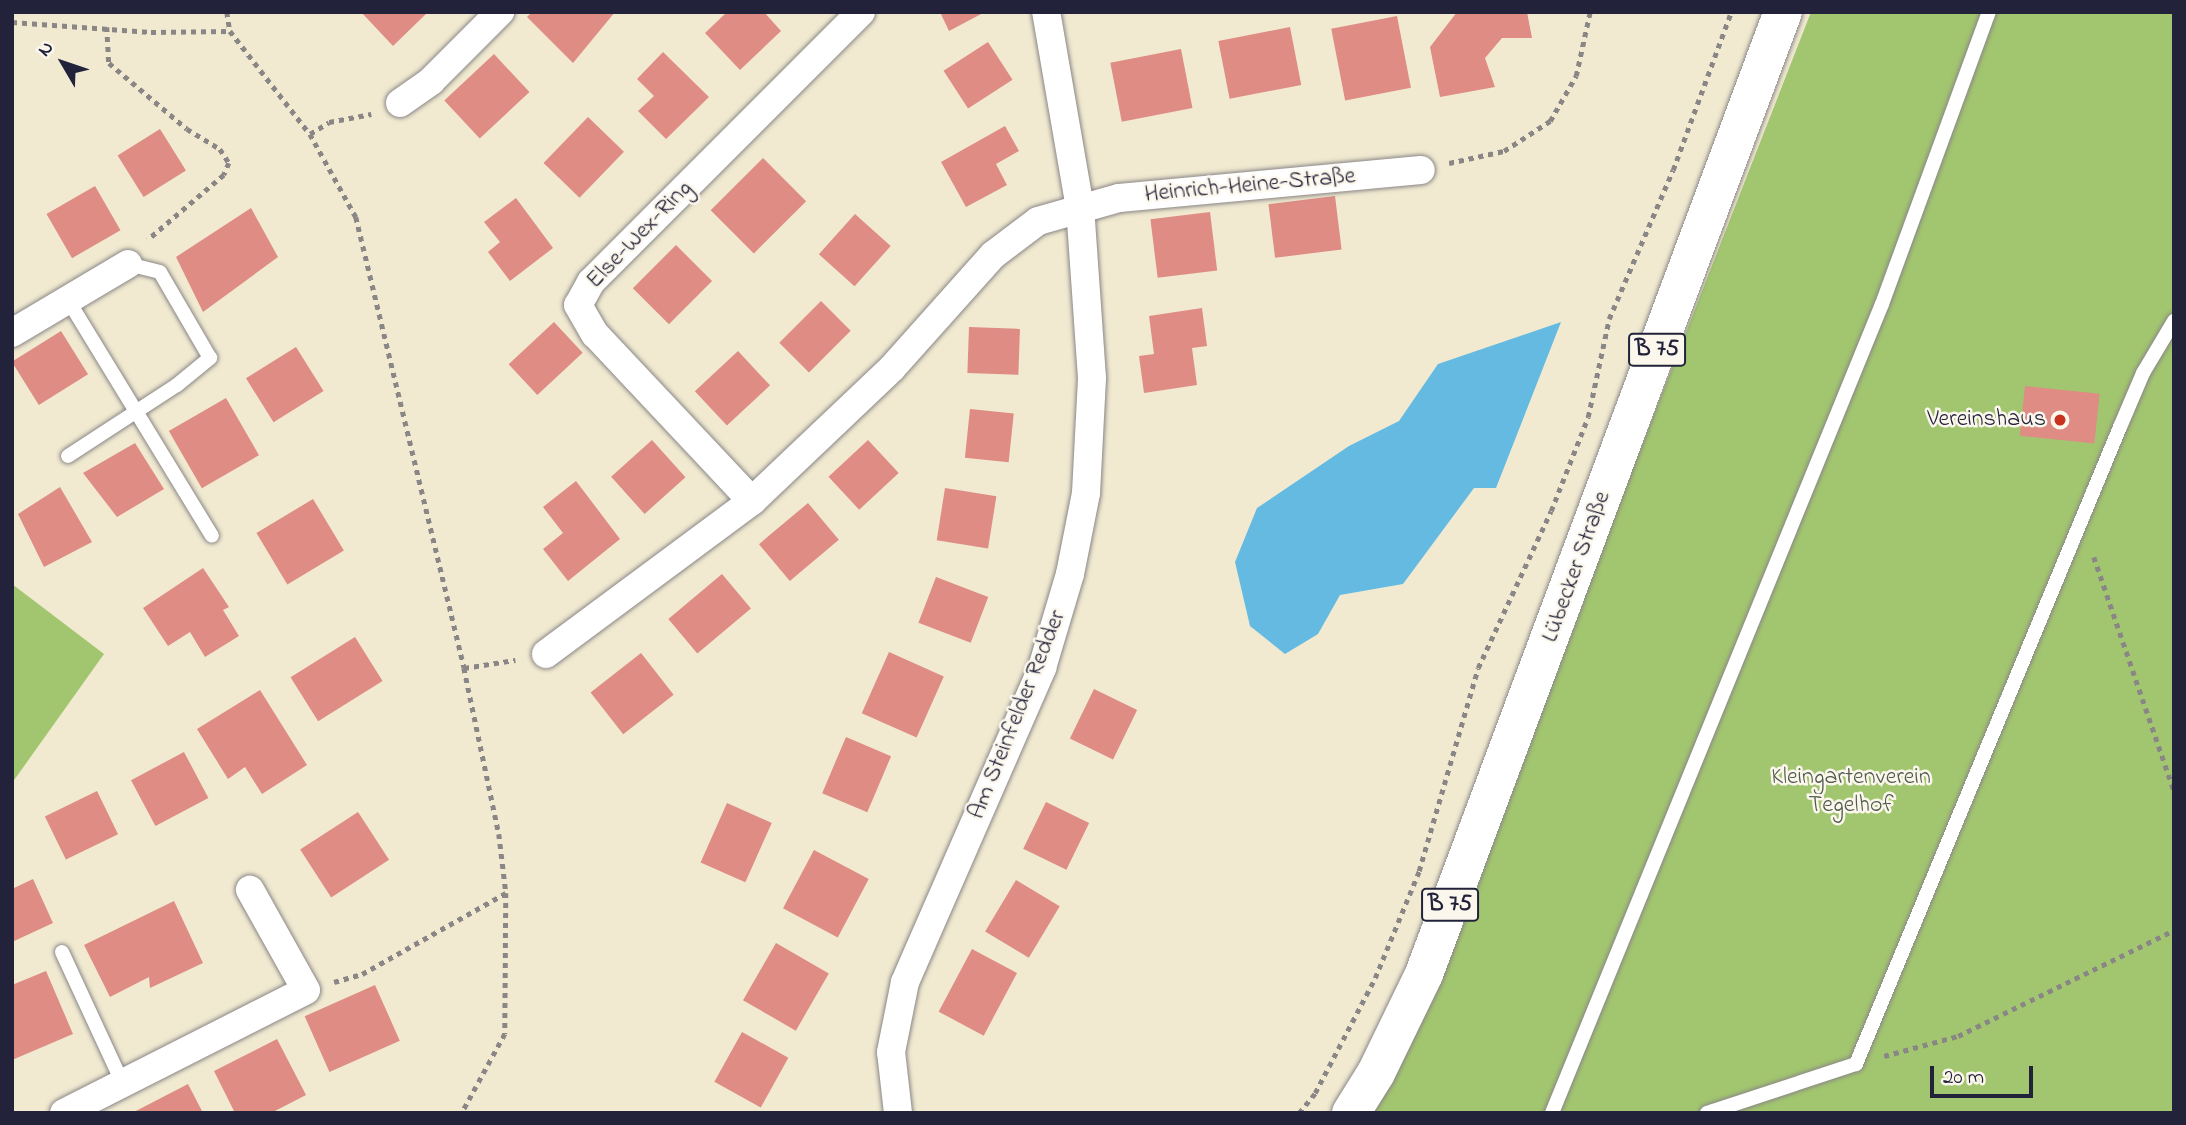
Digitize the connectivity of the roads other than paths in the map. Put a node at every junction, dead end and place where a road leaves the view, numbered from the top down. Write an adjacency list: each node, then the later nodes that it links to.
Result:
1 (500, 12): 6 (street)
2 (861, 12): 15 (street, Else-Wex-Ring)
3 (1046, 12): 8 (street, Am Steinfelder Redder)
4 (1783, 12): 23 (main road, Lübecker Straße / B 75)
5 (1989, 12): 24 (lane)
6 (400, 103)
7 (1421, 170): 8 (street, Heinrich-Heine-Straße)
8 (1080, 208): 15 (street); 22 (street, Am Steinfelder Redder)
9 (128, 264): 10 (street); 13 (lane)
10 (68, 300): 12 (street); 13 (lane)
11 (2174, 321): 25 (lane)
12 (12, 333)
13 (135, 411): 14 (lane); 16 (lane)
14 (68, 456)
15 (752, 501): 17 (street)
16 (212, 536)
17 (546, 654)
18 (250, 890): 20 (street)
19 (62, 952): 20 (lane)
20 (124, 1086): 21 (street)
21 (64, 1113)
22 (898, 1113)
23 (1350, 1113)
24 (1552, 1113)
25 (1707, 1113)

